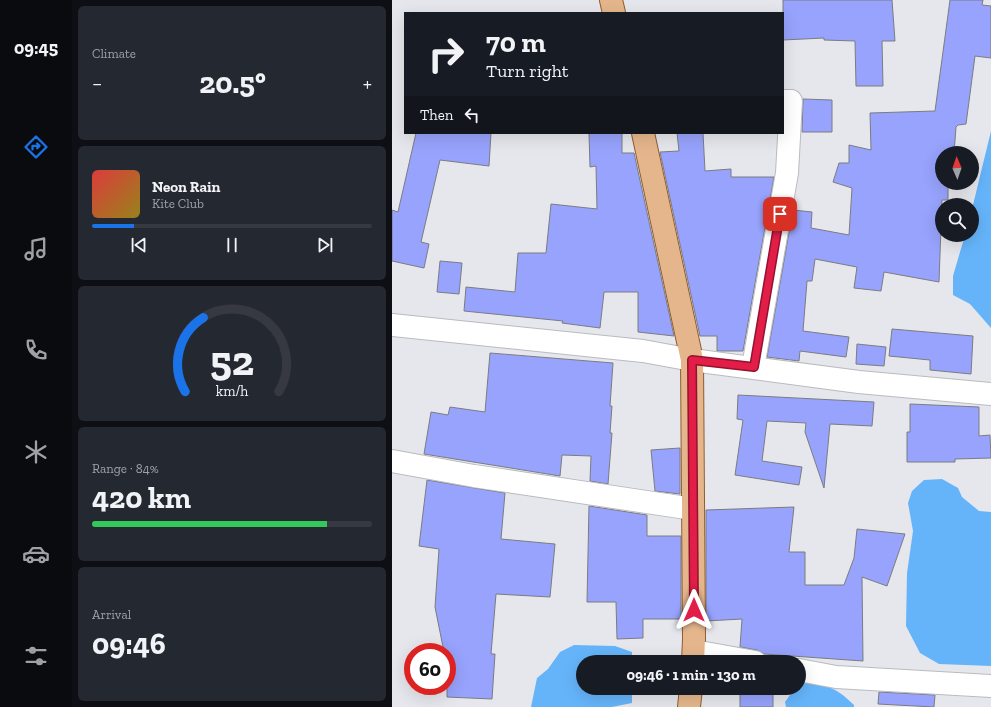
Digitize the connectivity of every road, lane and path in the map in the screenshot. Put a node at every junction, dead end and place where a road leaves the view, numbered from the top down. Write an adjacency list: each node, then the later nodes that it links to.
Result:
1 (611, 0): 2 (main road)
2 (614, 12)
3 (784, 101): 7 (street)
4 (643, 134): 6 (main road)
5 (392, 325): 6 (street)
6 (692, 360): 7 (street); 10 (main road)
7 (754, 367): 8 (street)
8 (991, 394)
9 (392, 461): 10 (street)
10 (694, 509): 11 (main road)
11 (693, 655)
12 (806, 671): 13 (street)
13 (991, 686)
14 (691, 695): 15 (main road)
15 (690, 707)

